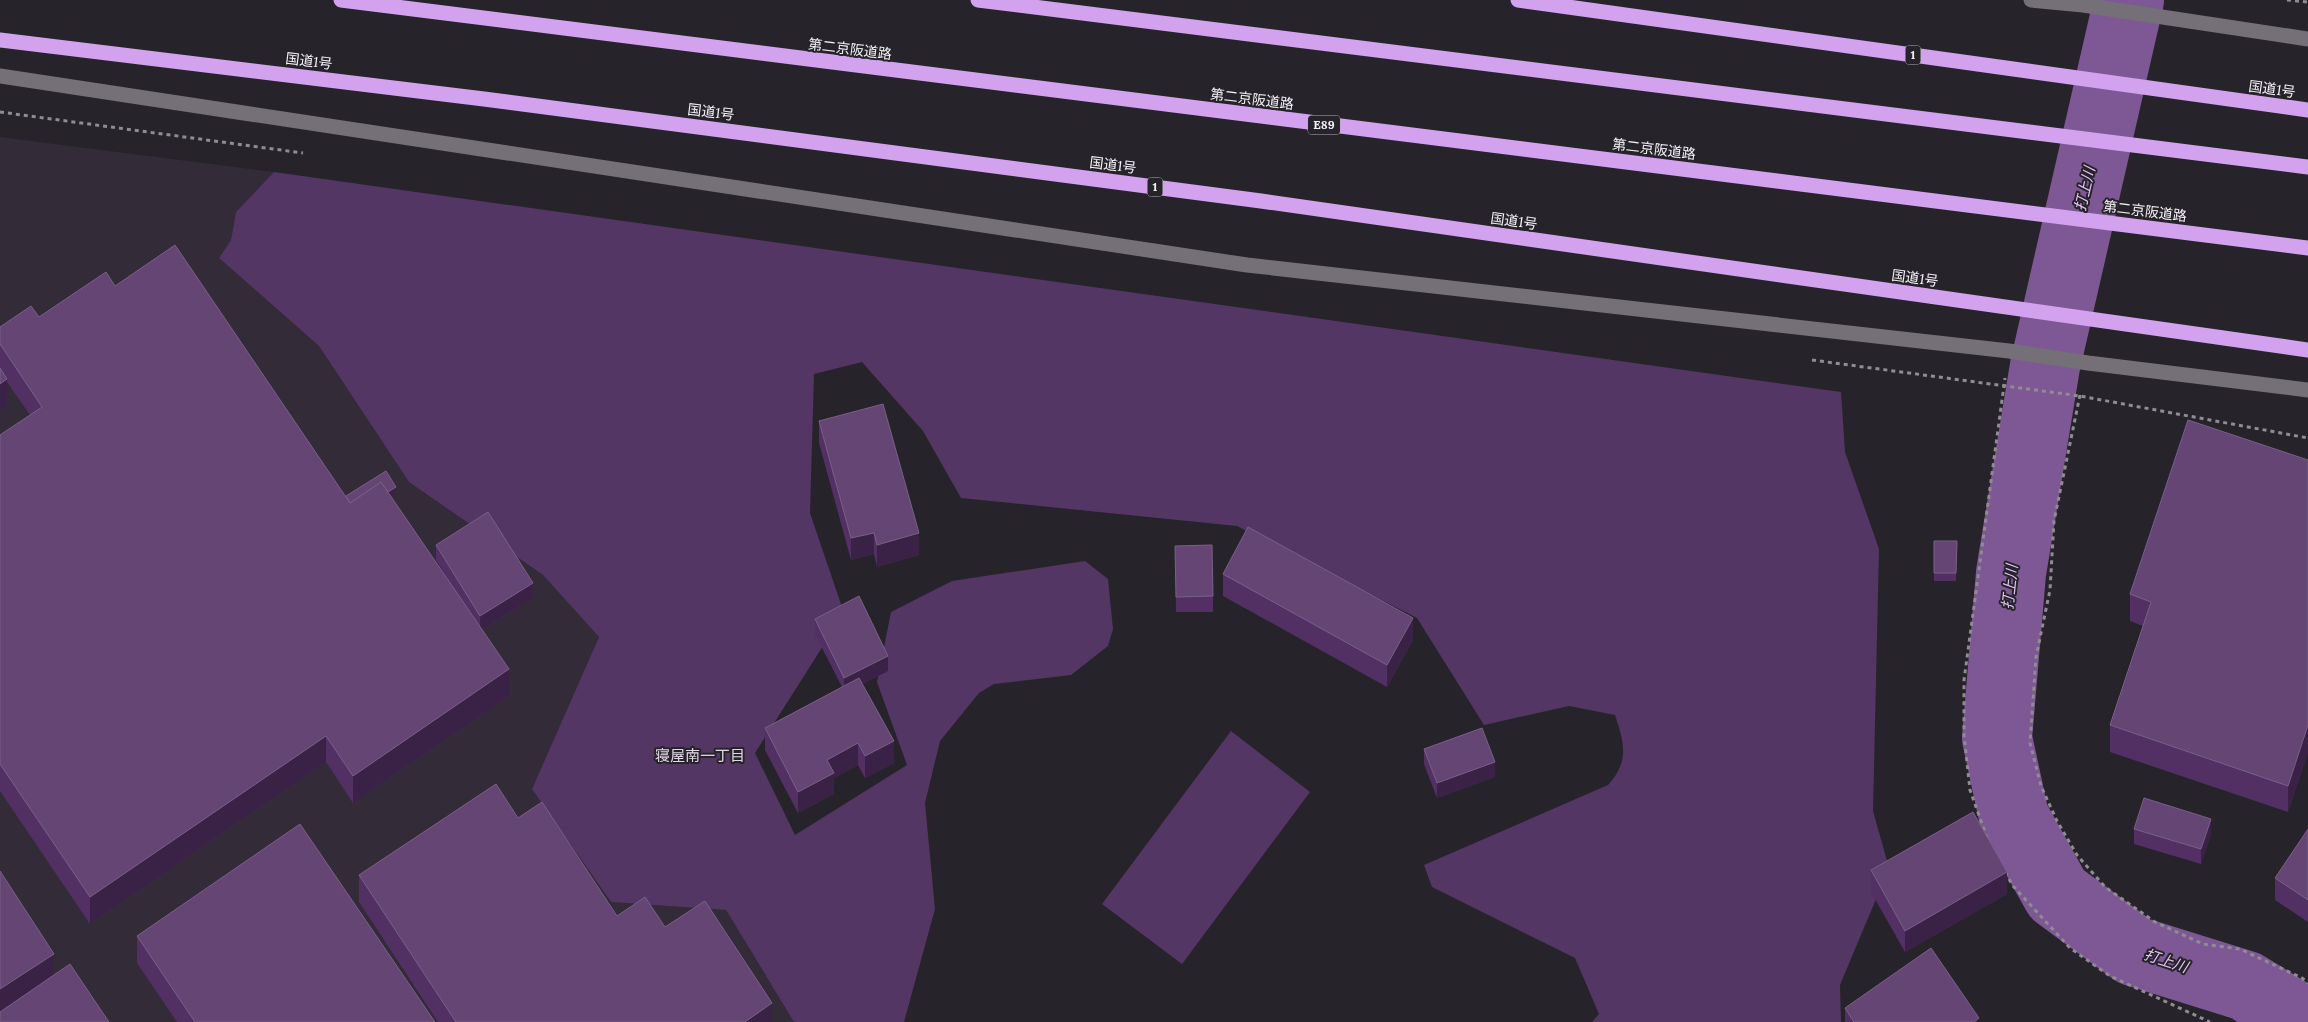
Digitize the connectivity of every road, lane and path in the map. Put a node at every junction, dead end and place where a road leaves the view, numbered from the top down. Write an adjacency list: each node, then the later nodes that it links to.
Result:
1 (340, 0): 12 (highway, 第二京阪道路 / E89)
2 (978, 0): 11 (highway)
3 (1518, 0): 10 (highway, 国道1号 / 1)
4 (2031, 0): 7 (street)
5 (2287, 0): 6 (path)
6 (2308, 2)
7 (2308, 39)
8 (0, 40): 13 (highway, 国道1号 / 1)
9 (0, 76): 14 (street)
10 (2308, 110)
11 (2308, 167)
12 (2308, 248)
13 (2308, 350)
14 (2009, 351): 15 (street); 17 (path)
15 (2088, 364): 16 (street); 19 (path)
16 (2308, 390)
17 (1989, 845)
18 (2004, 870): 20 (path)
19 (2308, 983)
20 (2210, 1022)

